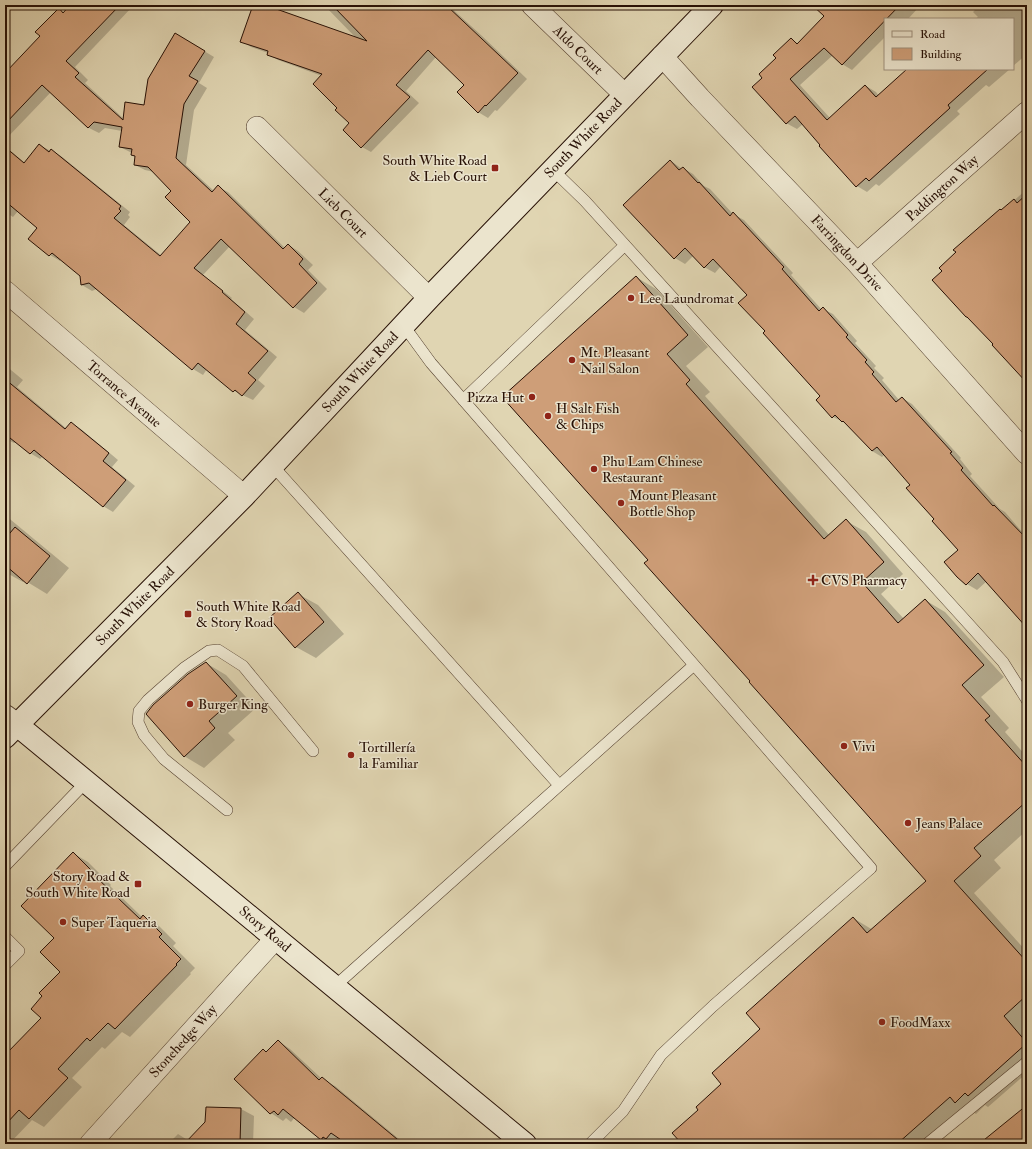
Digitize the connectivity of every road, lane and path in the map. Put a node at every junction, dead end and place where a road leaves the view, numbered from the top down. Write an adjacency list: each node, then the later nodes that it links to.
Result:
1 (532, 5): 4 (street, Aldo Court)
2 (712, 5): 3 (main road, South White Road)
3 (662, 56): 4 (main road, South White Road); 9 (street, Farringdon Drive)
4 (625, 95): 7 (main road, South White Road)
5 (1027, 112): 9 (street, Paddington Way)
6 (257, 127): 11 (street, Lieb Court)
7 (553, 170): 8 (lane); 11 (main road, South White Road)
8 (625, 245): 13 (lane); 18 (lane)
9 (858, 263): 14 (street, Farringdon Drive)
10 (5, 292): 16 (street, Torrance Avenue)
11 (429, 298): 12 (main road, South White Road)
12 (404, 326): 13 (lane); 15 (main road, South White Road)
13 (463, 400): 17 (lane)
14 (1027, 454)
15 (272, 465): 16 (main road, South White Road); 22 (lane)
16 (244, 496): 19 (main road, South White Road)
17 (694, 665): 22 (lane); 32 (lane)
18 (1027, 700)
19 (9, 725): 21 (main road, Story Road)
20 (313, 751): 23 (lane)
21 (86, 782): 24 (lane); 26 (main road, Story Road)
22 (559, 785): 28 (lane)
23 (227, 810)
24 (5, 866)
25 (5, 937): 27 (lane)
26 (276, 938): 28 (main road, Story Road); 30 (street, Stonehedge Way)
27 (5, 965)
28 (334, 987): 31 (main road, Story Road)
29 (1027, 1062): 33 (lane)
30 (95, 1142)
31 (525, 1144)
32 (590, 1144)
33 (927, 1144)

